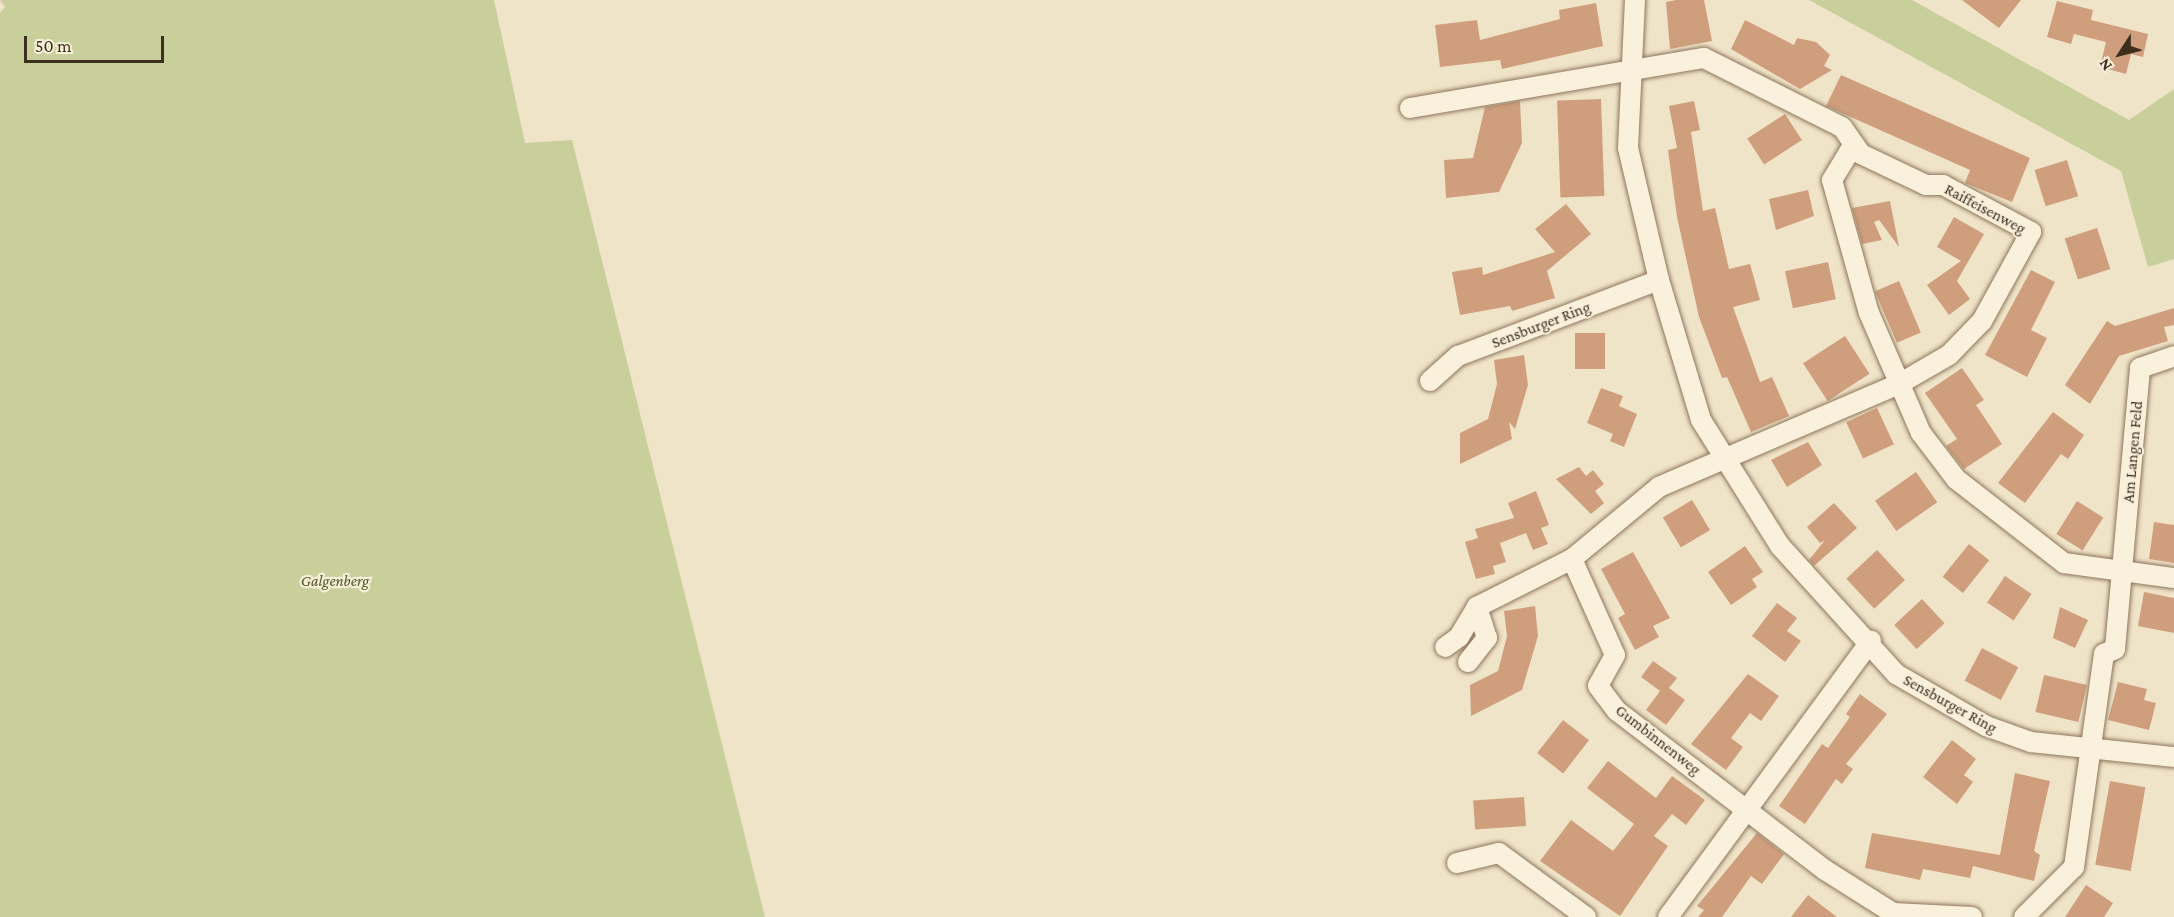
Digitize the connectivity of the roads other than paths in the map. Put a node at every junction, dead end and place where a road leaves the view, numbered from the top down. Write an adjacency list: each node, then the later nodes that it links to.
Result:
1 (1635, 0): 2 (street, Sensburger Ring)
2 (1635, 69): 3 (street); 4 (street, Raiffeisenweg); 5 (street, Sensburger Ring)
3 (1410, 108)
4 (1852, 147): 8 (street); 8 (street, Raiffeisenweg)
5 (1659, 280): 7 (street, Sensburger Ring); 9 (street, Sensburger Ring)
6 (2174, 357): 11 (street, Am Langen Feld)
7 (1430, 381)
8 (1899, 384): 9 (street, Raiffeisenweg); 11 (street)
9 (1722, 456): 10 (street); 14 (street, Sensburger Ring)
10 (1572, 559): 13 (street); 19 (street, Gumbinnenweg)
11 (2122, 572): 12 (street); 17 (street, Am Langen Feld)
12 (2174, 578)
13 (1477, 607): 15 (street); 16 (street)
14 (1871, 641): 17 (street, Sensburger Ring); 19 (street)
15 (1445, 646)
16 (1468, 662)
17 (2087, 750): 18 (street, Sensburger Ring); 24 (street)
18 (2174, 757)
19 (1750, 808): 22 (street); 23 (street)
20 (1457, 863): 21 (street)
21 (1586, 917)
22 (1668, 917)
23 (1972, 917)
24 (2024, 917)

